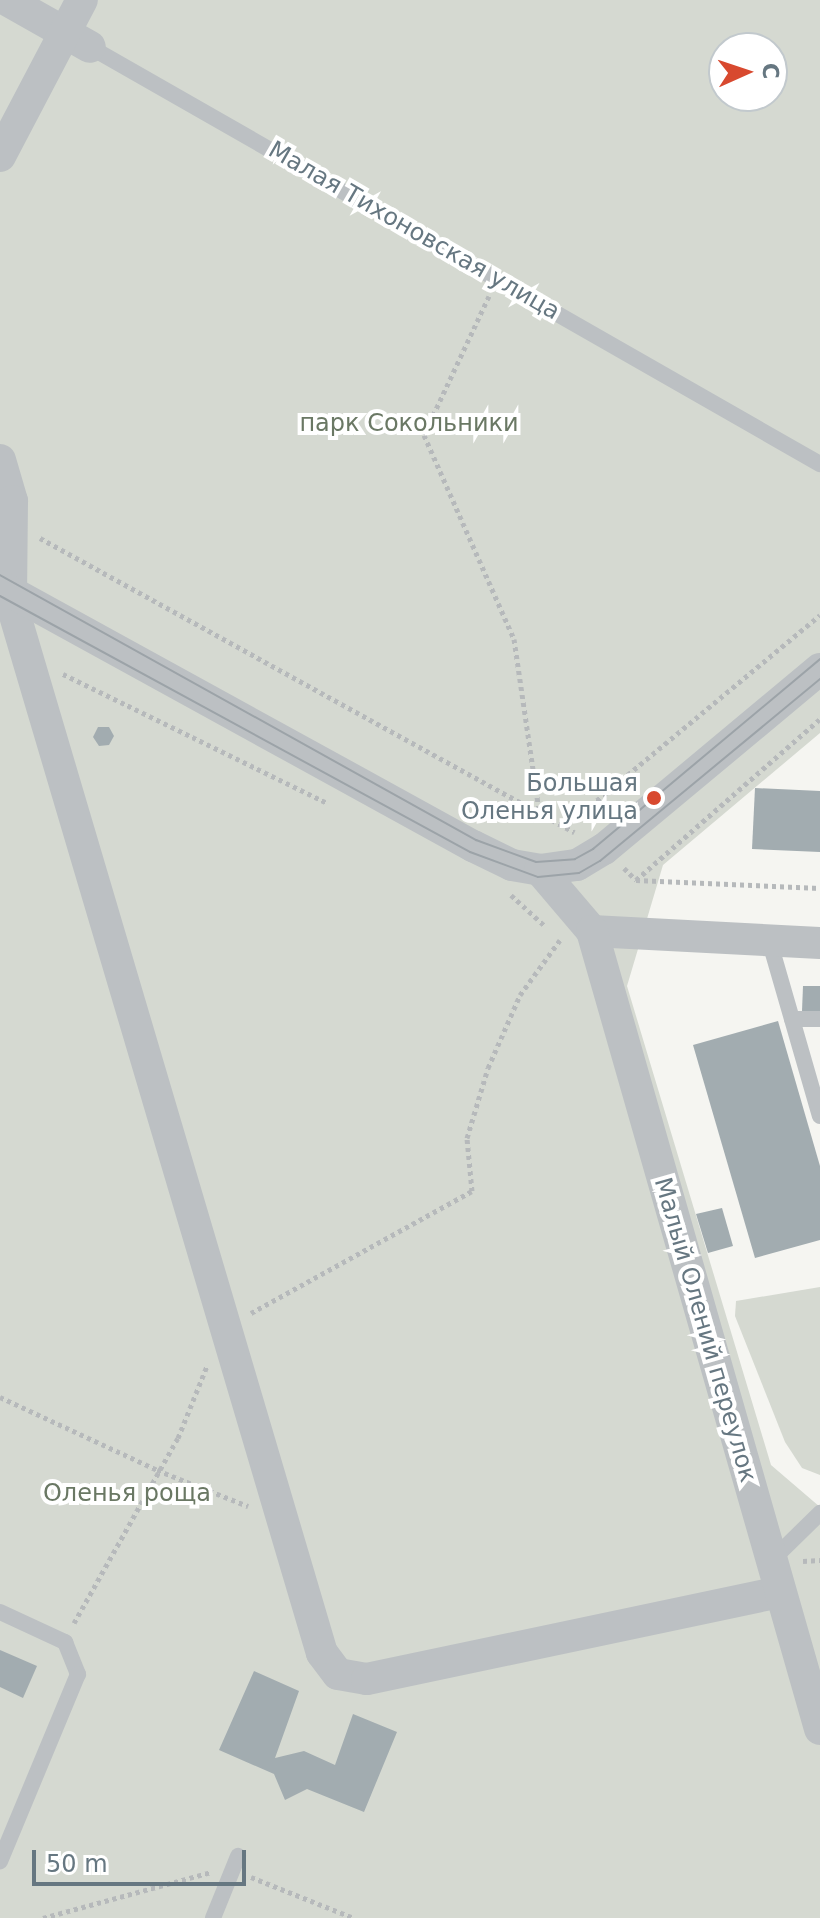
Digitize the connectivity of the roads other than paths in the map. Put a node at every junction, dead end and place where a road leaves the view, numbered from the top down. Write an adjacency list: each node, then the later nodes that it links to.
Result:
1 (7, 0): 3 (street, Малая Тихоновская улица)
2 (82, 0): 3 (street)
3 (78, 40): 4 (street); 6 (lane, Малая Тихоновская улица)
4 (0, 156)
5 (0, 460): 7 (street)
6 (820, 464)
7 (5, 589): 9 (street); 17 (street)
8 (820, 669): 9 (street)
9 (540, 870): 10 (street)
10 (592, 931): 11 (street); 17 (street, Малый Олений переулок)
11 (770, 943): 12 (street); 13 (lane)
12 (820, 943)
13 (792, 1019): 14 (lane); 15 (lane)
14 (820, 1019)
15 (820, 1116)
16 (820, 1513): 17 (lane)
17 (775, 1577): 19 (street, Малый Олений переулок)
18 (0, 1612): 20 (lane)
19 (820, 1729)
20 (0, 1861)
21 (236, 1863): 22 (lane)
22 (213, 1918)

